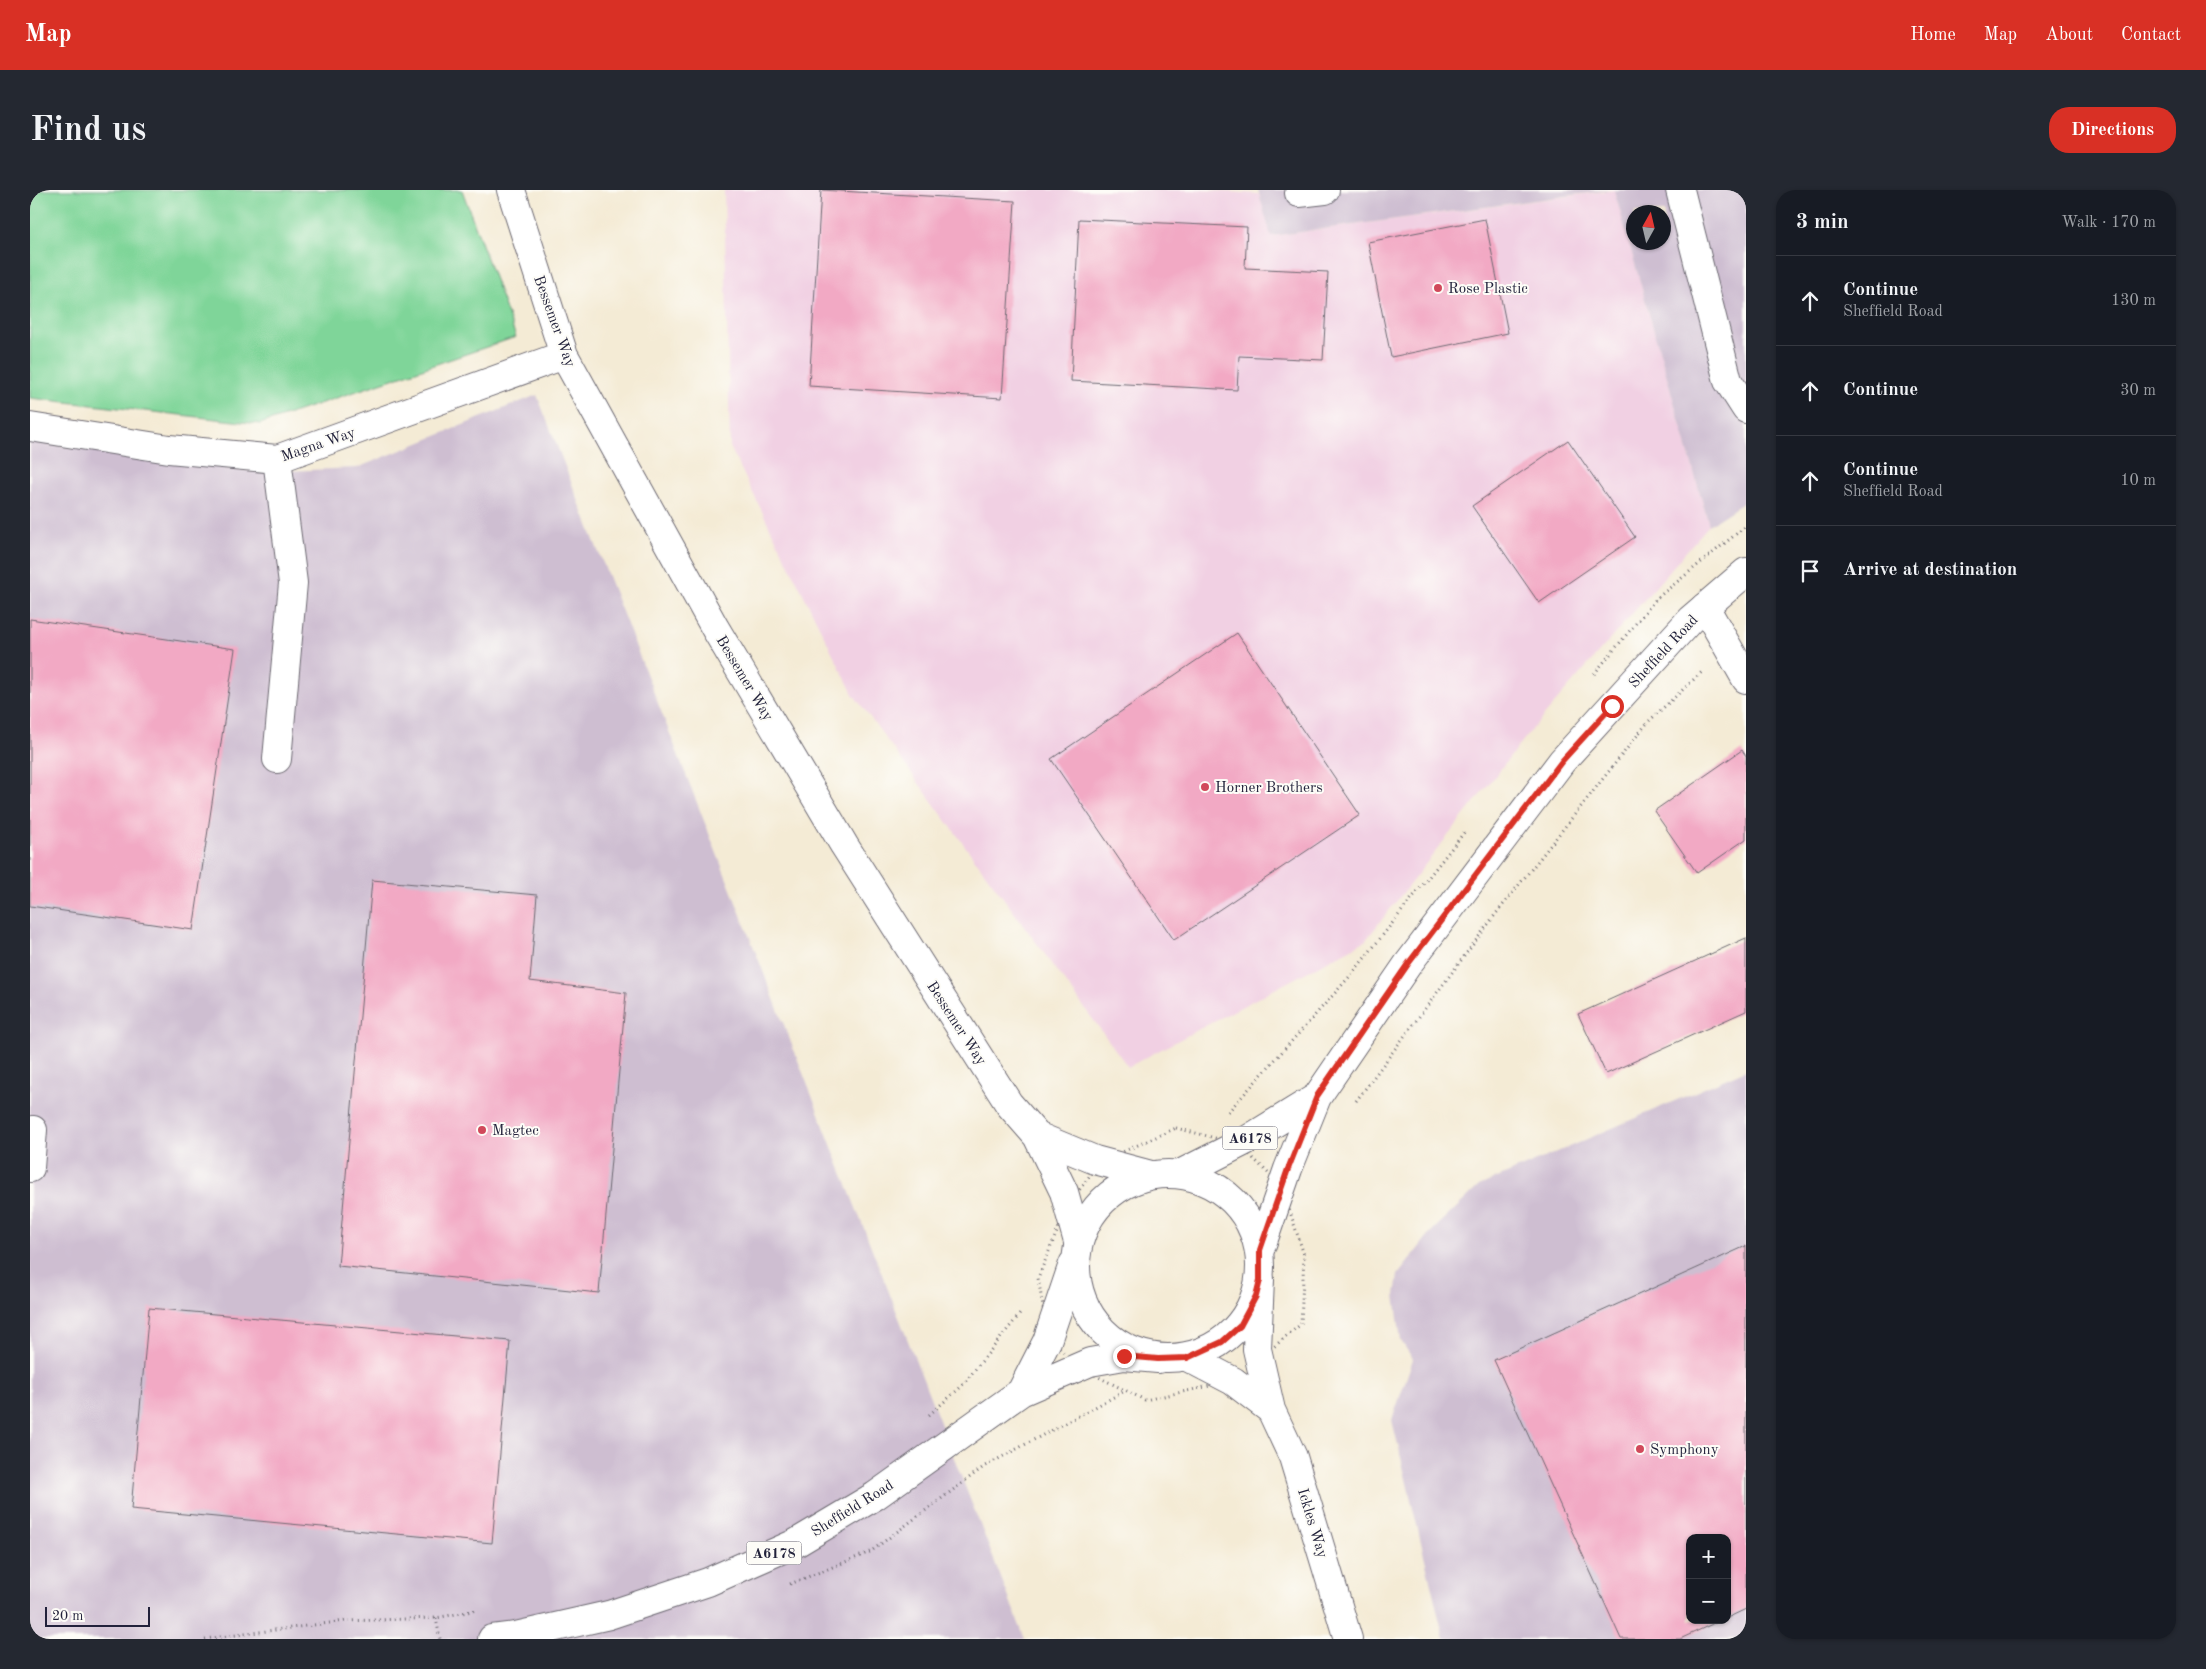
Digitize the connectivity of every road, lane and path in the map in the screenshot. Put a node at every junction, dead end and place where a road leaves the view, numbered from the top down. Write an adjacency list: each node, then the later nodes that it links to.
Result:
1 (511, 190): 3 (street, Bessemer Way)
2 (1680, 190): 4 (street)
3 (564, 355): 6 (street, Magna Way); 15 (street, Bessemer Way)
4 (1746, 408)
5 (30, 427): 6 (street, Magna Way)
6 (277, 459): 11 (street)
7 (1746, 572): 8 (street, Sheffield Road / A6178)
8 (1705, 607): 9 (street); 12 (street, Sheffield Road / A6178)
9 (1727, 648): 10 (street); 13 (path)
10 (1746, 679)
11 (276, 759)
12 (1317, 1096): 16 (street, Sheffield Road / A6178); 21 (street, Sheffield Road / A6178)
13 (1354, 1104)
14 (33, 1130): 18 (street)
15 (1037, 1136): 17 (street, Bessemer Way); 22 (street, Bessemer Way)
16 (1239, 1144): 17 (path); 19 (street, Sheffield Road / A6178); 21 (path)
17 (1100, 1162): 20 (street, Bessemer Way); 22 (path)
18 (30, 1168)
19 (1180, 1174): 20 (street); 25 (street)
20 (1151, 1175): 24 (street, Sheffield Road)
21 (1289, 1197): 23 (path); 23 (path); 25 (street, Sheffield Road / A6178)
22 (1068, 1205): 24 (street, Bessemer Way); 26 (path)
23 (1292, 1217): 33 (path)
24 (1077, 1250): 30 (street, Sheffield Road / A6178); 32 (street, Bessemer Way)
25 (1260, 1250): 27 (street, Ickles Way)
26 (1038, 1278): 28 (path); 30 (path)
27 (1260, 1280): 31 (street); 33 (street, Ickles Way)
28 (1034, 1286)
29 (1021, 1311): 38 (path)
30 (1048, 1336): 34 (path); 36 (street, Sheffield Road / A6178)
31 (1187, 1358): 32 (street); 35 (street, Ickles Way)
32 (1158, 1359): 34 (street, Sheffield Road / A6178)
33 (1260, 1361): 35 (path); 37 (street, Ickles Way)
34 (1078, 1367): 35 (path); 36 (street, Sheffield Road / A6178)
35 (1233, 1381): 37 (street, Ickles Way)
36 (1021, 1392): 43 (street, Sheffield Road / A6178)
37 (1271, 1410): 44 (street, Ickles Way)
38 (925, 1419)
39 (480, 1609): 40 (path)
40 (436, 1618): 41 (path); 42 (path)
41 (205, 1639)
42 (440, 1639)
43 (492, 1639)
44 (1348, 1639)

